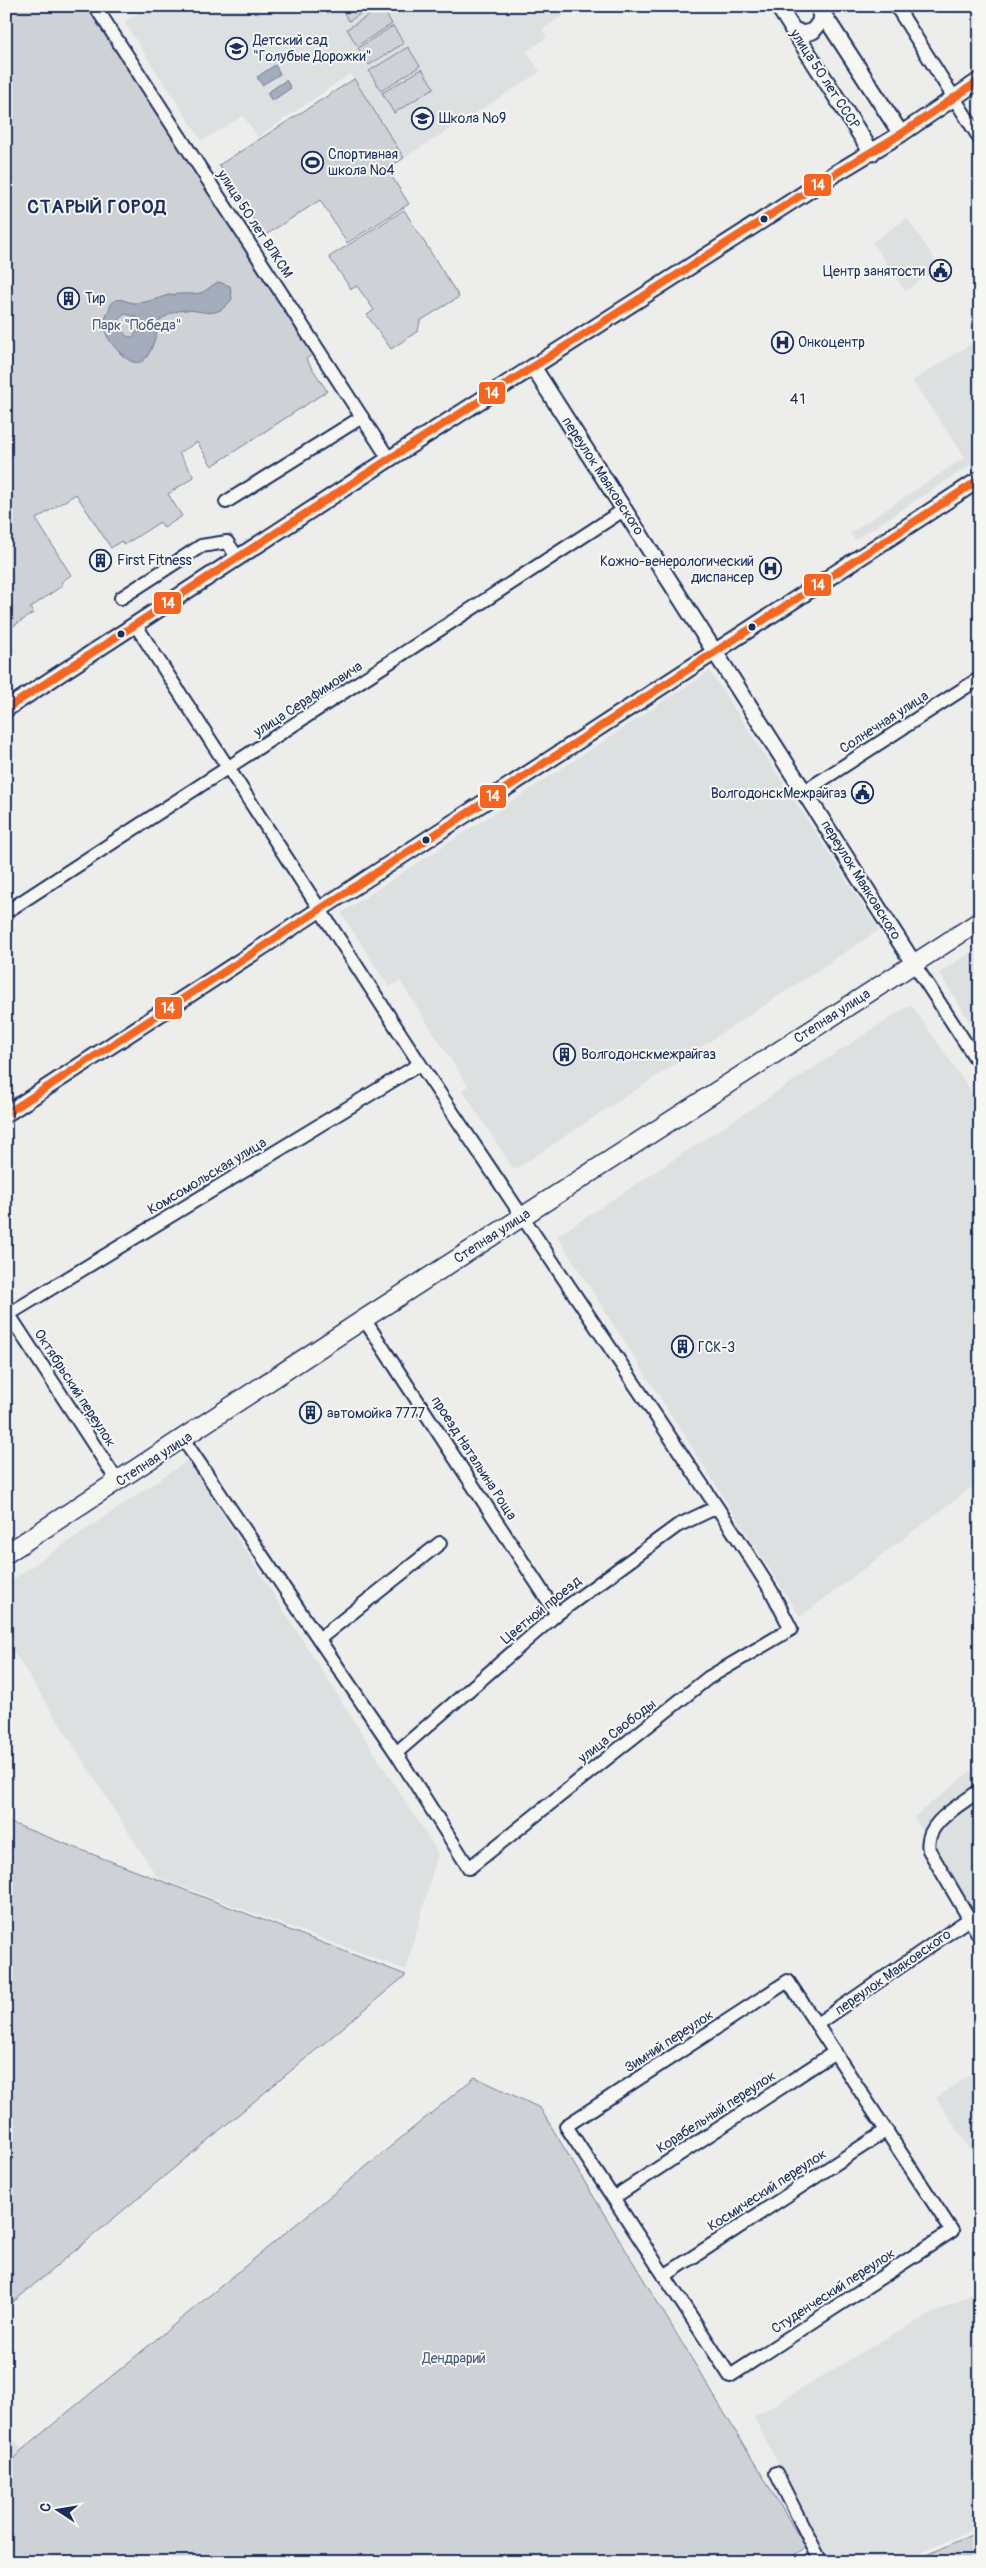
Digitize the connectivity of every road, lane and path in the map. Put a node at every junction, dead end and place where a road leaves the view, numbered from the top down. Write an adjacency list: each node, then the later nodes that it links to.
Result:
1 (95, 6): 12 (street, улица 50 лет ВЛКСМ)
2 (778, 6): 5 (street, улица 50 лет СССР)
3 (896, 6): 7 (street)
4 (820, 8): 5 (street); 8 (street)
5 (792, 29): 10 (street, улица 50 лет СССР)
6 (980, 80): 7 (street)
7 (954, 97): 8 (street); 9 (street)
8 (901, 134): 10 (street)
9 (980, 139)
10 (872, 153): 11 (street)
11 (532, 367): 13 (street); 16 (street, переулок Маяковского)
12 (362, 417): 13 (street, улица 50 лет ВЛКСМ); 15 (street)
13 (390, 459): 17 (street)
14 (980, 479): 20 (street)
15 (226, 502)
16 (625, 509): 20 (street, переулок Маяковского); 23 (street, улица Серафимовича)
17 (238, 558): 18 (street); 19 (street)
18 (121, 598)
19 (135, 624): 22 (street); 23 (street)
20 (716, 651): 24 (street, переулок Маяковского); 25 (street)
21 (980, 678): 24 (street, Солнечная улица)
22 (6, 709)
23 (228, 769): 25 (street); 26 (street, улица Серафимовича)
24 (805, 791): 28 (street, переулок Маяковского)
25 (320, 910): 29 (street); 31 (street)
26 (6, 912)
27 (980, 921): 28 (main road, Степная улица)
28 (914, 964): 30 (street, переулок Маяковского); 32 (main road, Степная улица)
29 (420, 1064): 32 (street); 33 (street, Комсомольская улица)
30 (980, 1065)
31 (6, 1114)
32 (522, 1217): 34 (main road, Степная улица); 37 (street)
33 (8, 1312): 36 (street, Октябрьский переулок)
34 (364, 1319): 35 (main road, Степная улица); 40 (street, проезд Натальина Роща)
35 (183, 1439): 36 (main road, Степная улица); 41 (street)
36 (118, 1482): 39 (main road, Степная улица)
37 (717, 1507): 40 (street, Цветной проезд); 42 (street, улица Свободы)
38 (440, 1543): 41 (street)
39 (6, 1554)
40 (557, 1614): 42 (street, Цветной проезд)
41 (318, 1639): 42 (street)
42 (396, 1753)
43 (980, 1790): 44 (street)
44 (969, 1919): 45 (street); 46 (street, переулок Маяковского)
45 (980, 1937)
46 (817, 2024): 47 (street); 49 (street, Зимний переулок)
47 (835, 2052): 48 (street); 49 (street, Корабельный переулок)
48 (886, 2130): 50 (street, Космический переулок); 50 (street, Студенческий переулок)
49 (613, 2198): 50 (street)
50 (664, 2276)
51 (776, 2472): 52 (street)
52 (821, 2562)

